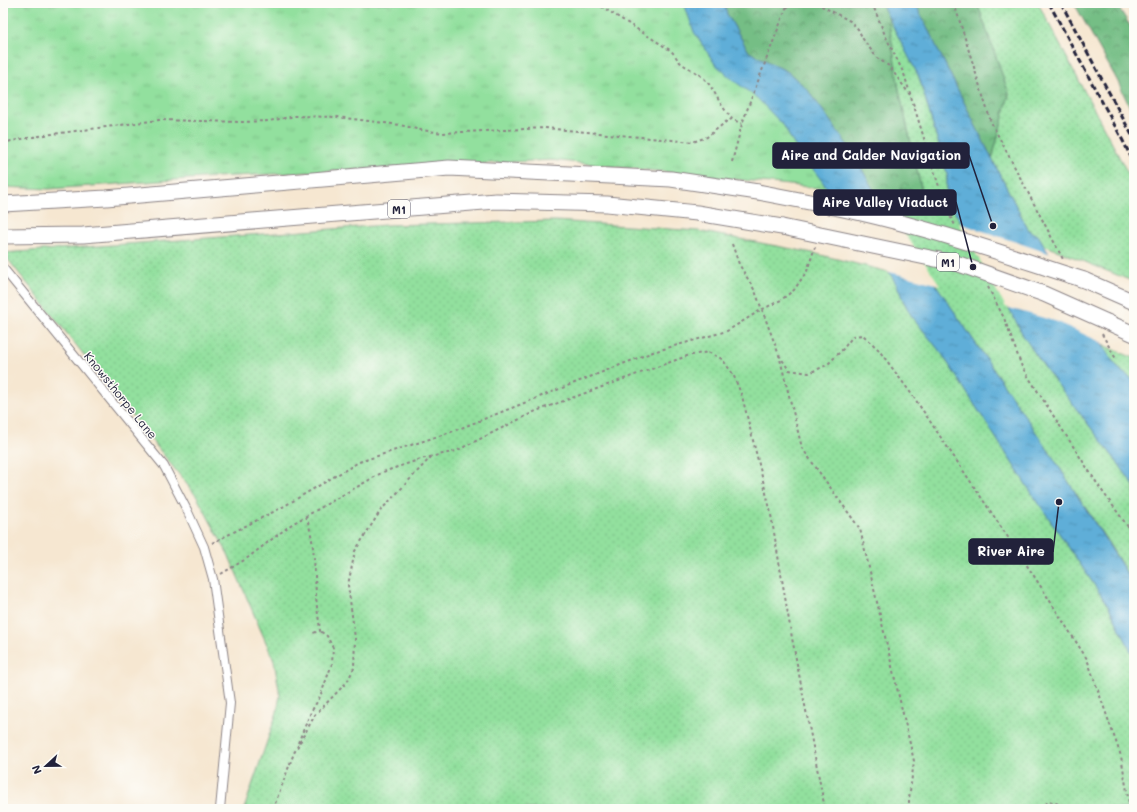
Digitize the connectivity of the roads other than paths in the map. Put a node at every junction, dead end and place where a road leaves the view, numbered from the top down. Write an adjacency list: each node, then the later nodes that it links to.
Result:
1 (3, 204): 4 (highway, M1, bridge)
2 (9, 236): 5 (highway, M1, bridge)
3 (3, 268): 6 (street, Knowsthorpe Lane)
4 (1134, 302)
5 (1133, 334)
6 (220, 809)

